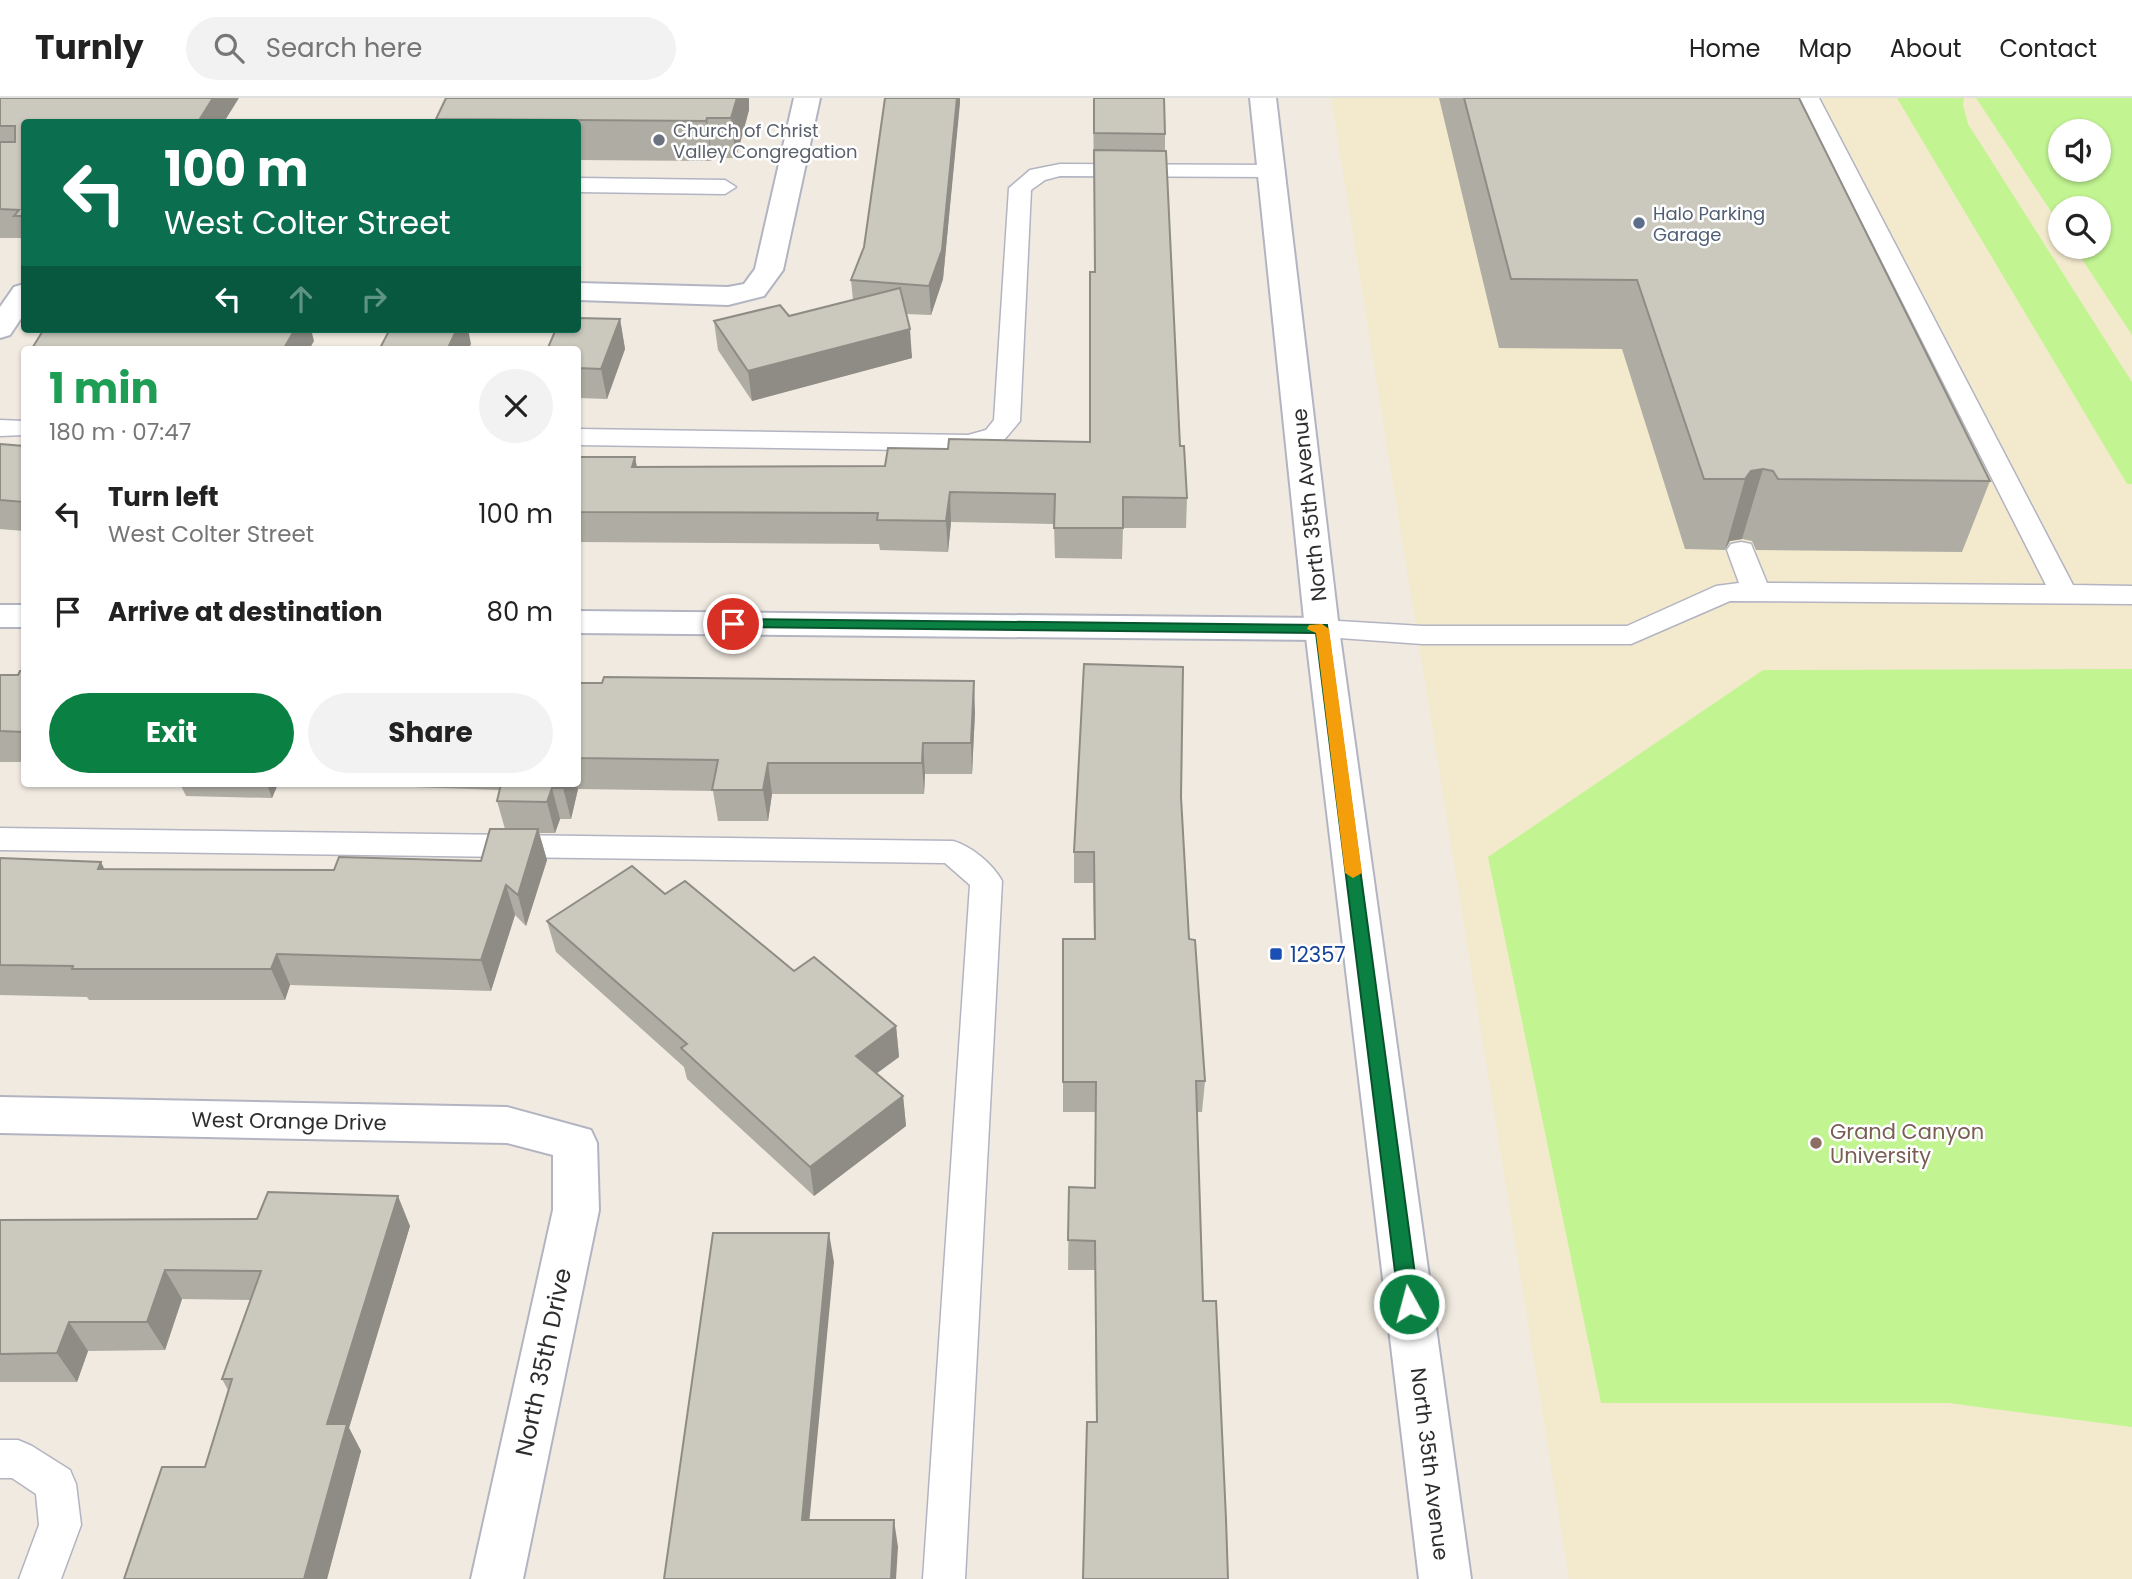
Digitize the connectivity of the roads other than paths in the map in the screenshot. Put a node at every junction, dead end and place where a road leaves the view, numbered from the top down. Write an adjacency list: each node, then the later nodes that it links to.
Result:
1 (807, 98): 9 (street)
2 (1264, 98): 4 (street, North 35th Avenue)
3 (1809, 98): 17 (lane)
4 (1274, 171): 14 (lane); 22 (street, North 35th Avenue)
5 (581, 185): 6 (lane)
6 (725, 187)
7 (0, 284): 8 (street)
8 (21, 284)
9 (581, 292)
10 (21, 298): 11 (street)
11 (0, 329)
12 (0, 428): 13 (lane)
13 (21, 428)
14 (581, 437)
15 (1741, 550): 16 (lane)
16 (1756, 593): 17 (lane); 22 (lane)
17 (2064, 594): 18 (lane)
18 (2132, 595)
19 (0, 616): 20 (street)
20 (21, 617)
21 (581, 622): 22 (street)
22 (1322, 629): 30 (street, North 35th Avenue)
23 (0, 839): 29 (lane)
24 (0, 1115): 25 (street, West Orange Drive)
25 (575, 1143): 28 (street, North 35th Drive)
26 (0, 1459): 27 (lane)
27 (40, 1579)
28 (497, 1579)
29 (944, 1579)
30 (1445, 1579)

